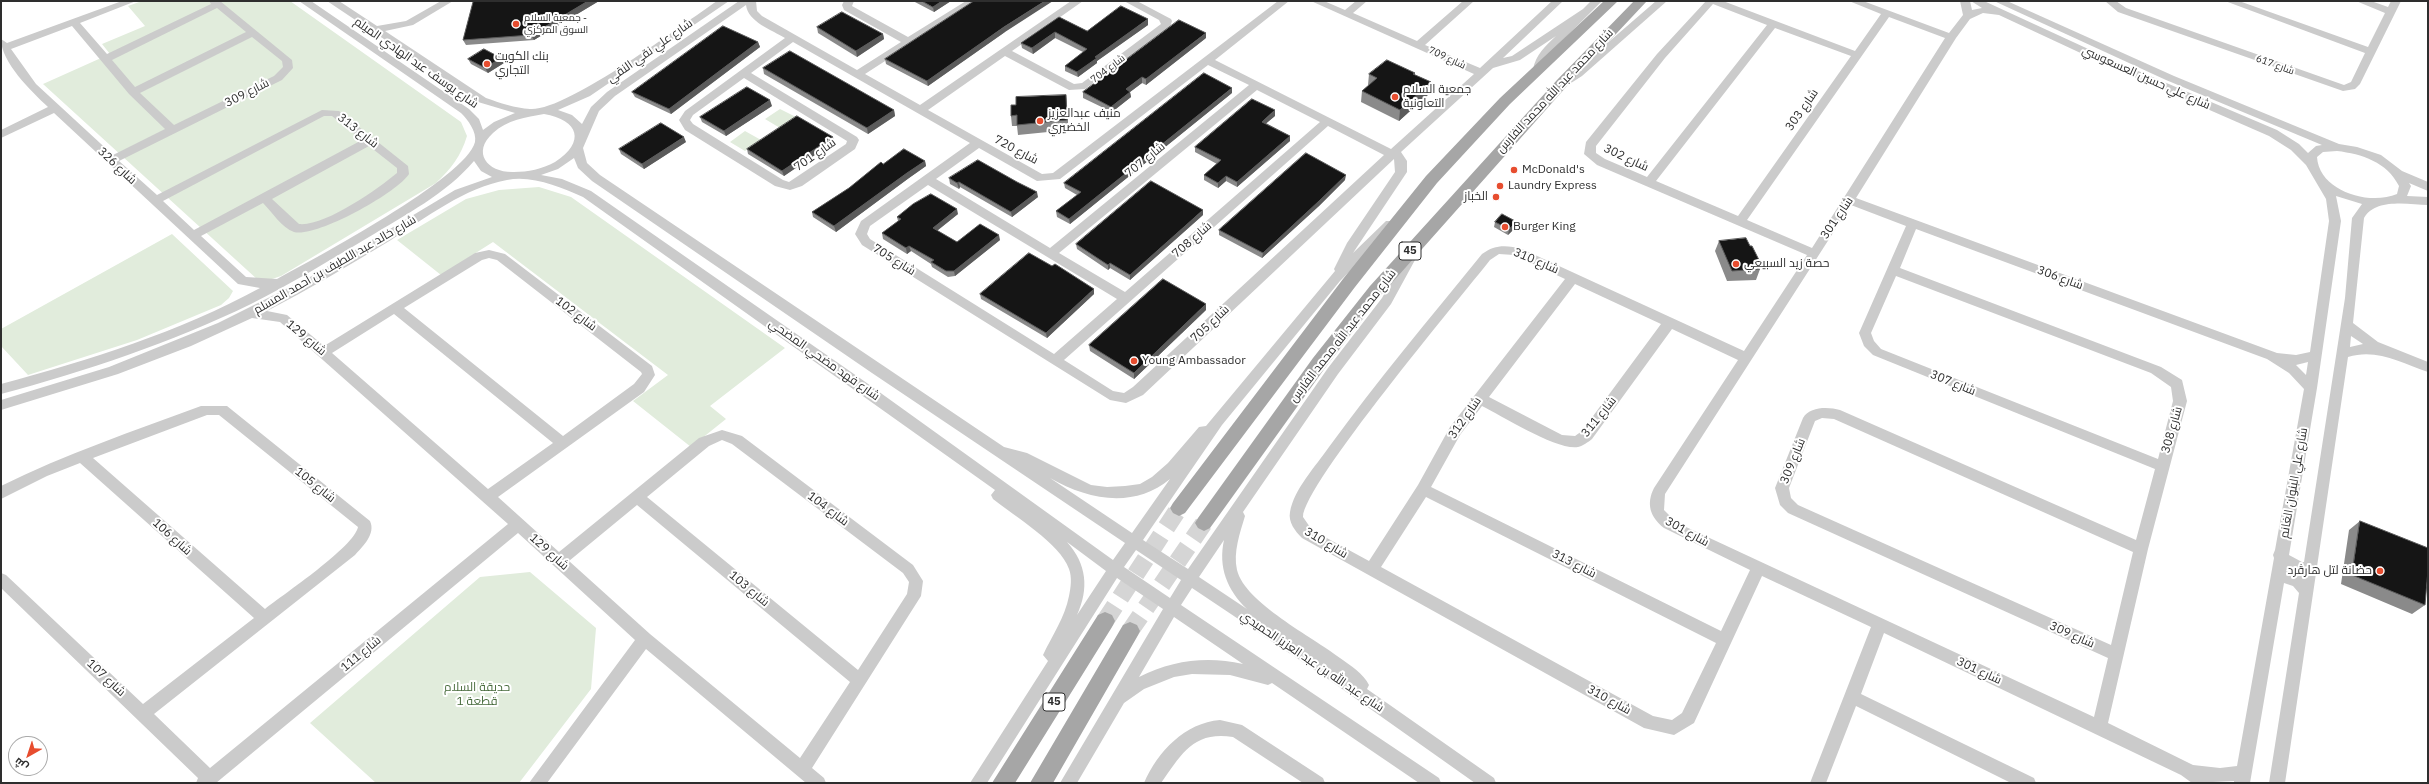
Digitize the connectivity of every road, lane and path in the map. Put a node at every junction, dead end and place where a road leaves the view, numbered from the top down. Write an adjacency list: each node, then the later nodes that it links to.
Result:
1 (131, 1): 41 (street)
2 (304, 1): 77 (street, شارع يوسف عبد الهادي الميلم)
3 (332, 1): 44 (street, شارع يوسف عبد الهادي الميلم)
4 (448, 1): 42 (street)
5 (724, 1): 57 (street, شارع علي نقي النقي)
6 (746, 1): 40 (street, شارع علي نقي النقي)
7 (751, 1): 39 (street)
8 (850, 1): 48 (street)
9 (973, 1): 48 (street)
10 (1078, 1): 52 (street)
11 (1129, 1): 52 (street, شارع 704)
12 (1284, 1): 56 (street, شارع 720)
13 (1316, 1): 37 (street, شارع 709)
14 (1362, 1): 37 (street)
15 (1469, 1): 51 (street)
16 (1558, 1): 58 (street, شارع 709)
17 (1597, 1): 34 (street)
18 (1612, 1): 59 (main road, شارع محمد عبد الله محمد الفارس / 45)
19 (1641, 1): 64 (main road, شارع محمد عبد الله محمد الفارس / 45)
20 (1662, 1): 64 (street)
21 (1711, 1): 88 (street, شارع 302)
22 (1714, 1): 43 (street)
23 (1854, 1): 35 (street)
24 (1976, 1): 36 (street, شارع علي حسين العسعوسي)
25 (1999, 1): 38 (street, شارع علي حسين العسعوسي)
26 (2026, 1): 38 (street)
27 (2110, 1): 53 (street, شارع 617)
28 (2230, 1): 53 (street)
29 (2361, 1): 33 (street)
30 (2396, 1): 33 (street, شارع 617)
31 (216, 3): 45 (street, شارع 309); 55 (street)
32 (1967, 8): 36 (street, شارع 301); 46 (street, شارع 301)
33 (2390, 11): 53 (street, شارع 617)
34 (1584, 12): 58 (street); 59 (street)
35 (1887, 13): 46 (street); 54 (street, شارع 303)
36 (2002, 13): 82 (street, شارع علي حسين العسعوسي)
37 (1346, 14): 51 (street, شارع 709)
38 (2031, 15): 78 (street, شارع علي حسين العسعوسي)
39 (758, 18): 40 (street, شارع 720); 47 (street, شارع 720)
40 (718, 19): 60 (street, شارع علي نقي النقي)
41 (74, 22): 50 (street); 55 (street)
42 (409, 23): 44 (street); 49 (street)
43 (1773, 24): 54 (street); 88 (street)
44 (375, 30): 49 (street, شارع يوسف عبد الهادي الميلم)
45 (253, 32): 66 (street); 72 (street, شارع 309)
46 (1951, 36): 93 (street, شارع 301)
47 (792, 38): 61 (street, شارع 701); 63 (street, شارع 720)
48 (909, 42): 63 (street)
49 (395, 43): 70 (street, شارع يوسف عبد الهادي الميلم)
50 (3, 45): 67 (street, شارع 326)
51 (1419, 45): 62 (street, شارع 709)
52 (1004, 51): 69 (street)
53 (2370, 51)
54 (1857, 55): 102 (street, شارع 303)
55 (105, 59): 66 (street)
56 (1207, 60): 65 (street); 76 (street, شارع 720)
57 (628, 65): 60 (street); 68 (street, شارع علي نقي النقي)
58 (1491, 65): 62 (street, شارع 709)
59 (1538, 69): 97 (main road, شارع محمد عبد الله محمد الفارس / 45)
60 (640, 73): 74 (street, شارع علي نقي النقي)
61 (744, 73): 61 (street, شارع 701)
62 (1481, 74): 80 (street, شارع 705)
63 (856, 75): 69 (street, شارع 720)
64 (1562, 84): 105 (main road, شارع محمد عبد الله محمد الفارس / 45)
65 (1256, 85): 71 (street); 106 (street, شارع 707)
66 (133, 92): 72 (street)
67 (55, 108): 73 (street); 81 (street, شارع 326)
68 (544, 111): 70 (street); 74 (street)
69 (919, 111): 76 (street, شارع 720)
70 (531, 112): 77 (street)
71 (1327, 121): 80 (street); 114 (street, شارع 708)
72 (174, 130): 81 (street, شارع 309)
73 (1, 134)
74 (582, 135): 79 (street)
75 (370, 141): 92 (street); 92 (street, شارع 313); 95 (street, شارع 313)
76 (977, 144): 87 (street, شارع 705)
77 (479, 146): 85 (street); 100 (street, شارع خالد عبد اللطيف بن أحمد المسلم)
78 (2337, 146): 82 (street); 84 (street, شارع علي حسين العسعوسي)
79 (577, 148): 86 (street); 91 (street, شارع فهد مضحي المضحي)
80 (1390, 156): 83 (street); 83 (street); 127 (street, شارع 705)
81 (111, 160): 95 (street, شارع 326)
82 (2310, 162): 89 (street, شارع علي حسين العسعوسي)
83 (1401, 172): 109 (street)
84 (2399, 174): 90 (street); 94 (street)
85 (508, 176): 86 (street); 101 (street, شارع خالد عبد اللطيف بن أحمد المسلم)
86 (521, 176): 99 (street, شارع فهد مضحي المضحي)
87 (929, 180): 106 (street); 127 (street, شارع 705)
88 (1649, 183): 102 (street, شارع 302)
89 (2324, 183): 98 (street); 125 (street, شارع علي البنوان الغانم)
90 (2428, 187)
91 (622, 195): 99 (street); 136 (street, شارع فهد مضحي المضحي)
92 (264, 198): 104 (street)
93 (1849, 200): 103 (street, شارع 306); 107 (street, شارع 301)
94 (2397, 200): 96 (street); 98 (street)
95 (155, 201): 104 (street, شارع 326)
96 (2428, 201)
97 (1412, 203): 109 (street); 144 (main road, شارع محمد عبد الله محمد الفارس / 45)
98 (2373, 203): 120 (street)
99 (603, 205): 134 (street, شارع فهد مضحي المضحي)
100 (400, 212): 101 (street); 112 (street, شارع خالد عبد اللطيف بن أحمد المسلم)
101 (412, 221): 113 (street, شارع خالد عبد اللطيف بن أحمد المسلم)
102 (1740, 222): 107 (street, شارع 302)
103 (1913, 224): 108 (street, شارع 307); 124 (street, شارع 306)
104 (192, 236): 111 (street, شارع 326)
105 (1417, 242): 143 (street); 145 (main road, شارع محمد عبد الله محمد الفارس / 45)
106 (1050, 254): 114 (street)
107 (1812, 254): 126 (street, شارع 301)
108 (1894, 270): 138 (street, شارع 308); 138 (street, شارع 307)
109 (1336, 278): 133 (street)
110 (1573, 278): 119 (street, شارع 310); 131 (street, شارع 312); 153 (street, شارع 310)
111 (242, 281): 112 (street); 115 (street)
112 (282, 282): 115 (street, شارع خالد عبد اللطيف بن أحمد المسلم)
113 (293, 292): 117 (street, شارع خالد عبد اللطيف بن أحمد المسلم); 118 (street, شارع 129)
114 (1126, 299): 127 (street, شارع 708)
115 (231, 308): 129 (street, شارع خالد عبد اللطيف بن أحمد المسلم)
116 (395, 308): 122 (street, شارع 102); 135 (street); 135 (street, شارع 102)
117 (251, 313): 118 (street, شارع 129); 132 (street, شارع خالد عبد اللطيف بن أحمد المسلم)
118 (283, 318): 122 (street, شارع 129)
119 (1669, 323): 126 (street, شارع 310); 131 (street, شارع 311)
120 (2347, 324): 121 (street); 123 (street)
121 (2383, 350): 123 (street); 128 (street)
122 (324, 352): 141 (street, شارع 129)
123 (2342, 354): 151 (street)
124 (2271, 356): 125 (street, شارع 306); 130 (street, شارع 306)
125 (2316, 356): 130 (street, شارع علي البنوان الغانم)
126 (1746, 358): 152 (street, شارع 301)
127 (1056, 360)
128 (2428, 367)
129 (1, 388)
130 (2311, 388): 149 (street, شارع علي البنوان الغانم)
131 (1479, 398): 139 (street, شارع 312)
132 (1, 405)
133 (1217, 421): 136 (street); 147 (street)
134 (939, 441): 154 (street, شارع فهد مضحي المضحي); 169 (street)
135 (562, 442): 141 (street, شارع 102)
136 (994, 449): 147 (street, شارع فهد مضحي المضحي)
137 (82, 456): 140 (street, شارع 105); 160 (street, شارع 106); 160 (street, شارع 105)
138 (2162, 466): 148 (street, شارع 308)
139 (1423, 489): 153 (street, شارع 312); 165 (street, شارع 313)
140 (1, 493)
141 (488, 497): 146 (street, شارع 129)
142 (637, 497): 150 (street, شارع 104); 167 (street, شارع 103); 167 (street, شارع 104)
143 (1242, 503): 156 (street); 173 (street)
144 (1179, 508)
145 (1204, 523)
146 (518, 524): 150 (street, شارع 129); 178 (street, شارع 111)
147 (1135, 543): 154 (street); 156 (street, شارع عبد الله بن عبد العزيز الحميدي)
148 (2141, 549): 166 (street, شارع 308); 166 (street, شارع 309)
149 (2280, 555): 151 (street); 157 (street, شارع علي البنوان الغانم)
150 (559, 561): 164 (street, شارع 129)
151 (2310, 566): 158 (street)
152 (1758, 568): 162 (street, شارع 301); 165 (street, شارع 310)
153 (1372, 569): 165 (street, شارع 310)
154 (1115, 570): 159 (street); 169 (street)
155 (1, 579): 172 (street, شارع 107)
156 (1189, 579): 159 (street); 173 (street, شارع عبد الله بن عبد العزيز الحميدي)
157 (2276, 580): 158 (street); 177 (street, شارع علي البنوان الغانم)
158 (2306, 593): 192 (street)
159 (1171, 607): 168 (street); 171 (street)
160 (263, 617): 172 (street, شارع 105)
161 (1105, 621): 182 (main road, 45)
162 (1880, 624): 170 (street); 174 (street, شارع 301)
163 (1130, 631): 183 (main road, 45)
164 (645, 638): 175 (street, شارع 129); 179 (street)
165 (1725, 640)
166 (2115, 654): 174 (street, شارع 308)
167 (860, 681): 175 (street, شارع 104)
168 (1290, 686): 171 (street); 187 (street)
169 (1038, 687): 181 (street)
170 (1852, 697): 189 (street); 190 (street)
171 (1117, 702): 184 (street)
172 (143, 713): 178 (street, شارع 107)
173 (1397, 719): 188 (street, شارع عبد الله بن عبد العزيز الحميدي)
174 (2099, 727): 176 (street, شارع 301)
175 (802, 770): 180 (street, شارع 129)
176 (2187, 770): 177 (street, شارع 301); 191 (street, شارع 301)
177 (2243, 777)
178 (207, 780)
179 (537, 783)
180 (818, 783)
181 (978, 783)
182 (1003, 783)
183 (1041, 783)
184 (1068, 783)
185 (1152, 783): 186 (street)
186 (1317, 783)
187 (1433, 783)
188 (1488, 783)
189 (1818, 783)
190 (2028, 783)
191 (2206, 783)
192 (2277, 783)

